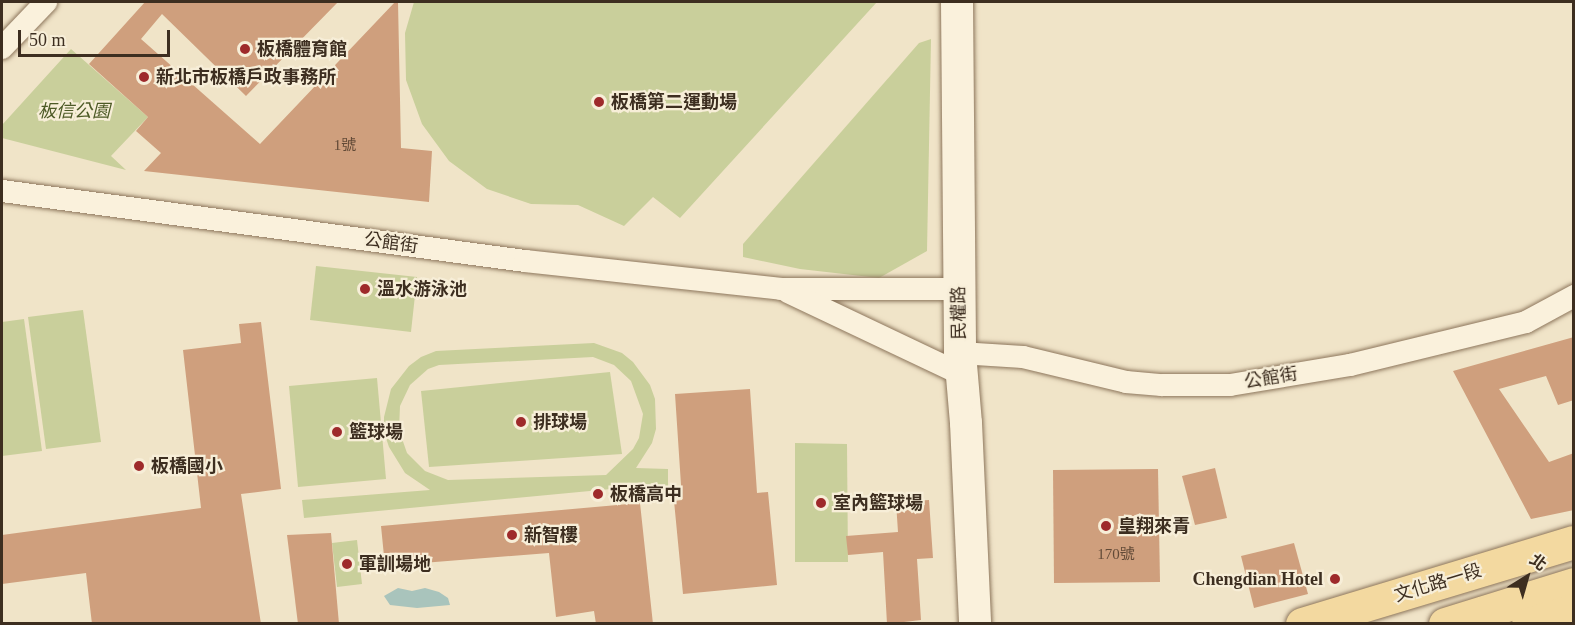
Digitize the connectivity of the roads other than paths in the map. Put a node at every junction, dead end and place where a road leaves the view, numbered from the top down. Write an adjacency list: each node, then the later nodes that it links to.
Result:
1 (46, 2): 3 (street)
2 (957, 2): 6 (main road, 民權路)
3 (2, 48)
4 (2, 191): 5 (street, 公館街)
5 (781, 289): 6 (street); 8 (street)
6 (959, 289): 8 (main road, 民權路)
7 (1574, 296): 8 (street, 公館街)
8 (960, 364): 12 (main road, 民權路)
9 (1574, 542): 13 (main road, 文化路一段)
10 (1574, 584): 14 (main road)
11 (1574, 610): 15 (main road)
12 (975, 624)
13 (1302, 624)
14 (1445, 624)
15 (1528, 624)

